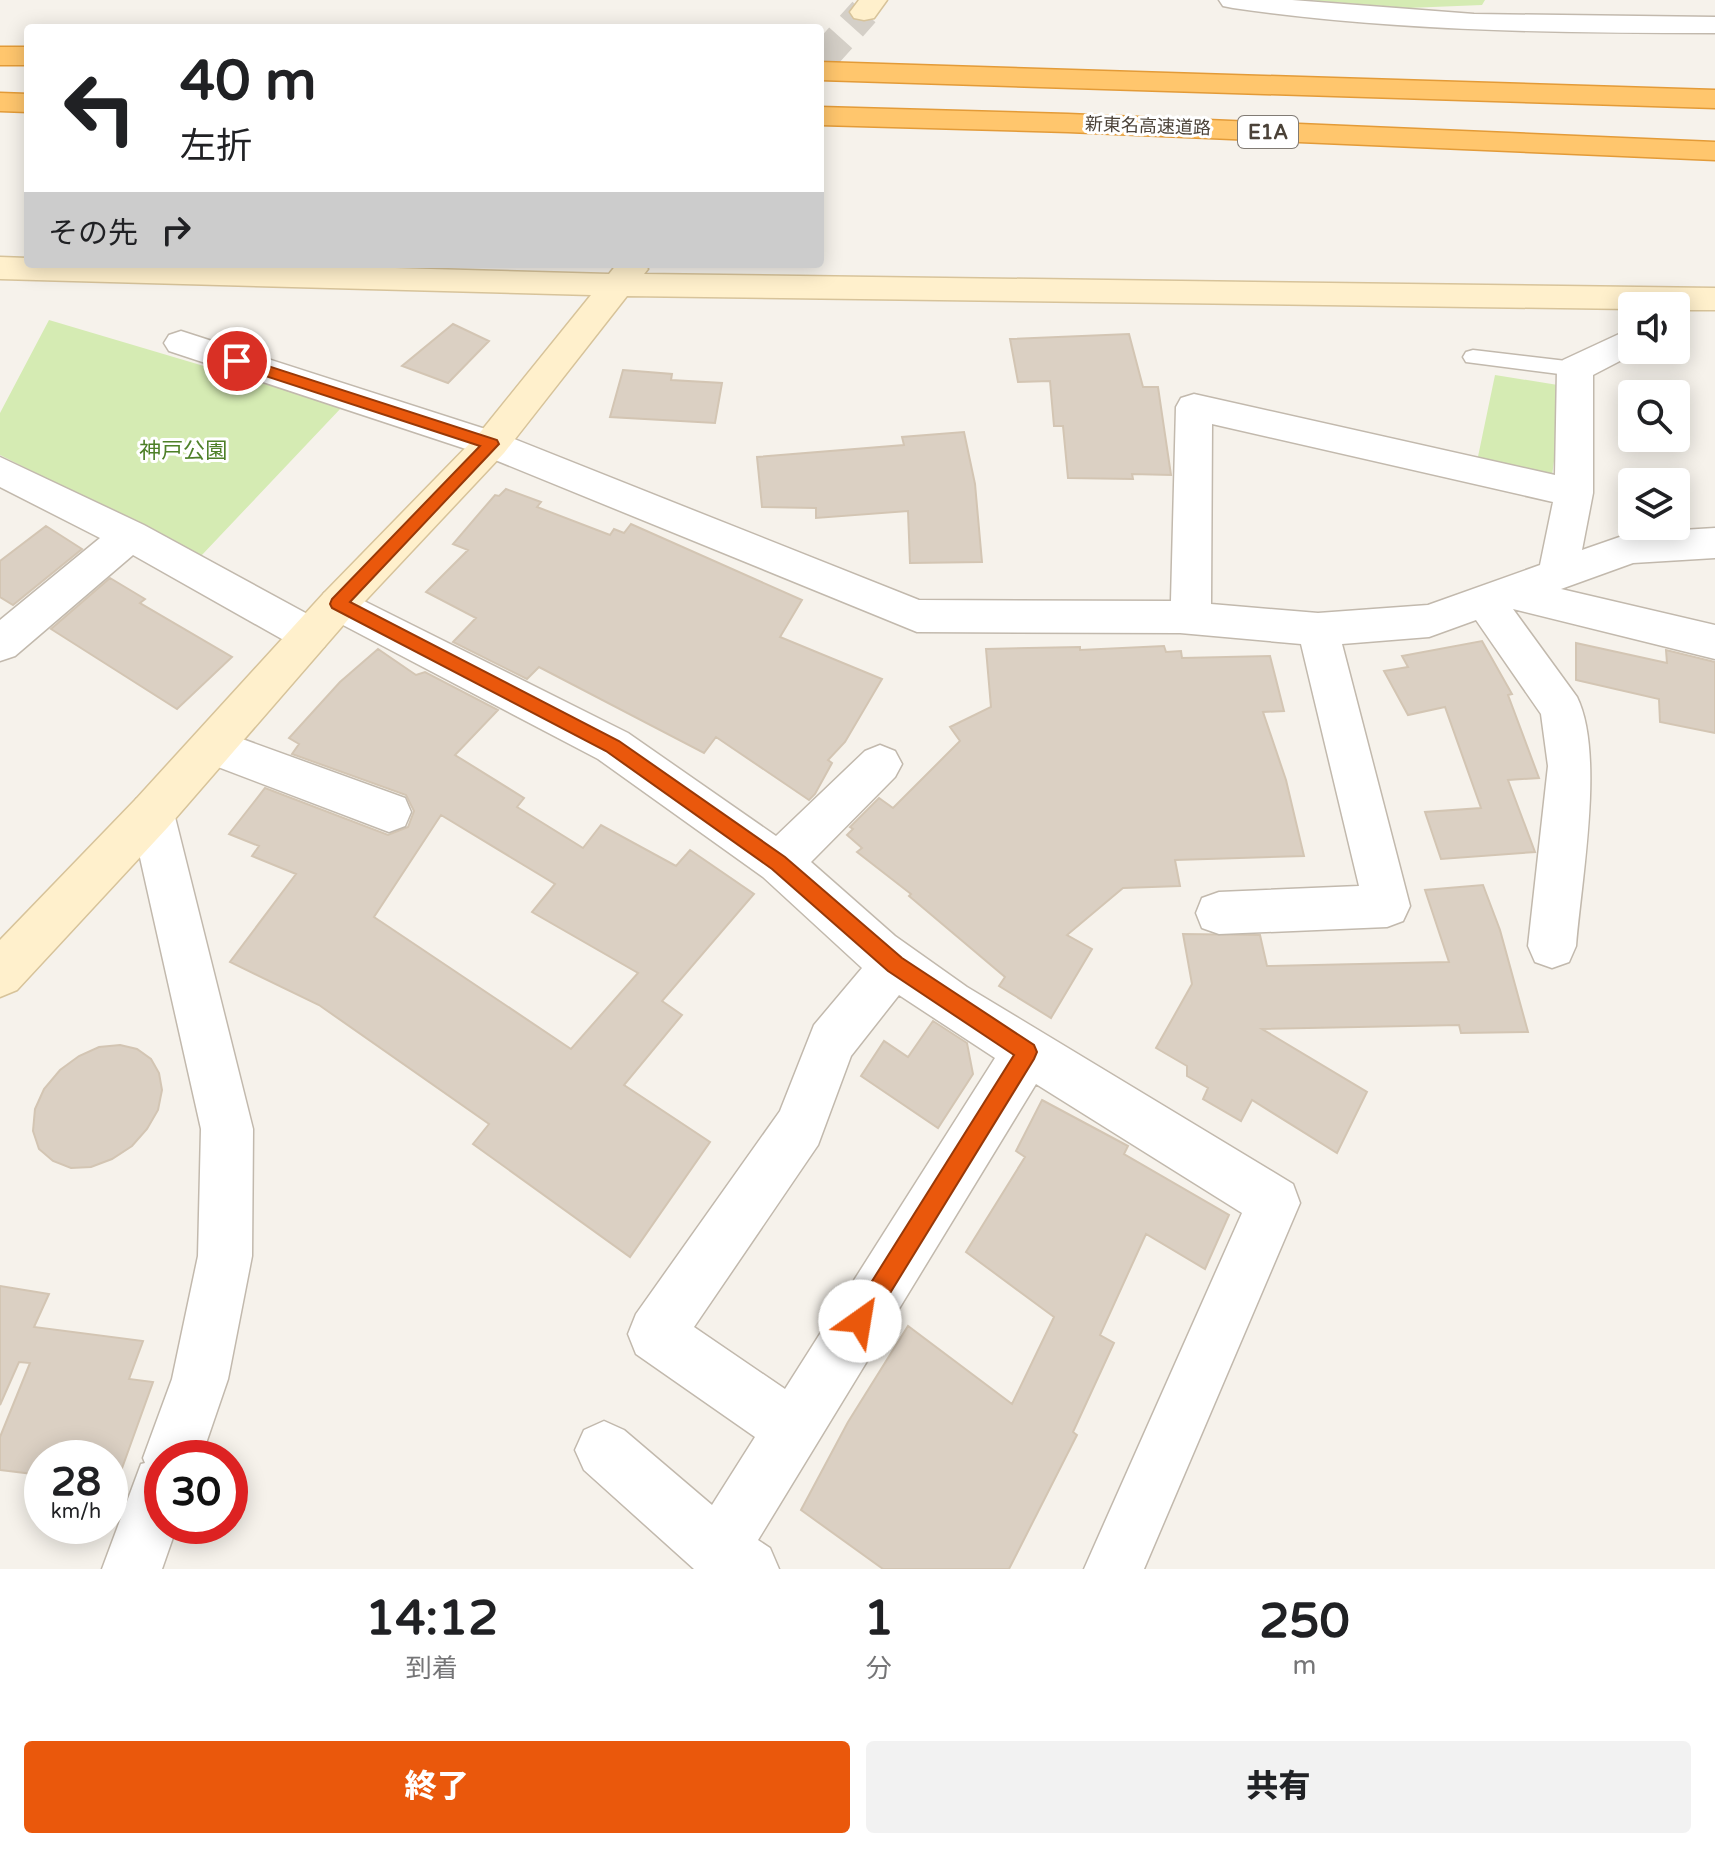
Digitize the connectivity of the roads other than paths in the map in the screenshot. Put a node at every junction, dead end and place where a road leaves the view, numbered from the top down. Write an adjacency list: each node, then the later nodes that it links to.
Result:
1 (1233, 0): 2 (street)
2 (1715, 25)
3 (0, 56): 4 (highway)
4 (24, 56)
5 (824, 71): 6 (highway, E1A)
6 (1715, 99)
7 (0, 102): 8 (highway)
8 (24, 103)
9 (824, 116): 10 (highway, 新東名高速道路 / E1A)
10 (1715, 151)
11 (0, 268): 12 (street)
12 (626, 274): 13 (street); 18 (street)
13 (1715, 299)
14 (181, 343): 18 (street)
15 (1618, 347): 17 (street)
16 (1473, 357): 17 (lane)
17 (1575, 369): 20 (street)
18 (491, 444): 25 (street); 26 (street)
19 (0, 471): 21 (street)
20 (1574, 493): 23 (street); 25 (street)
21 (130, 535): 26 (street); 29 (street)
22 (1715, 543): 23 (street)
23 (1558, 574): 24 (street)
24 (1495, 596): 27 (street); 28 (street); 36 (street)
25 (1191, 618): 27 (street)
26 (324, 620): 30 (street); 34 (street)
27 (1318, 629): 35 (street)
28 (1715, 642)
29 (0, 644)
30 (212, 746): 32 (street); 33 (street)
31 (880, 764): 34 (street)
32 (389, 812)
33 (152, 813): 38 (street); 41 (street)
34 (779, 863): 37 (street)
35 (1219, 913)
36 (1552, 946)
37 (895, 964): 39 (street); 40 (street)
38 (0, 974)
39 (1027, 1052): 40 (street); 46 (street)
40 (793, 1429): 44 (street)
41 (178, 1440)
42 (604, 1450): 44 (street)
43 (144, 1535): 45 (street)
44 (734, 1560)
45 (132, 1569)
46 (1114, 1569)

